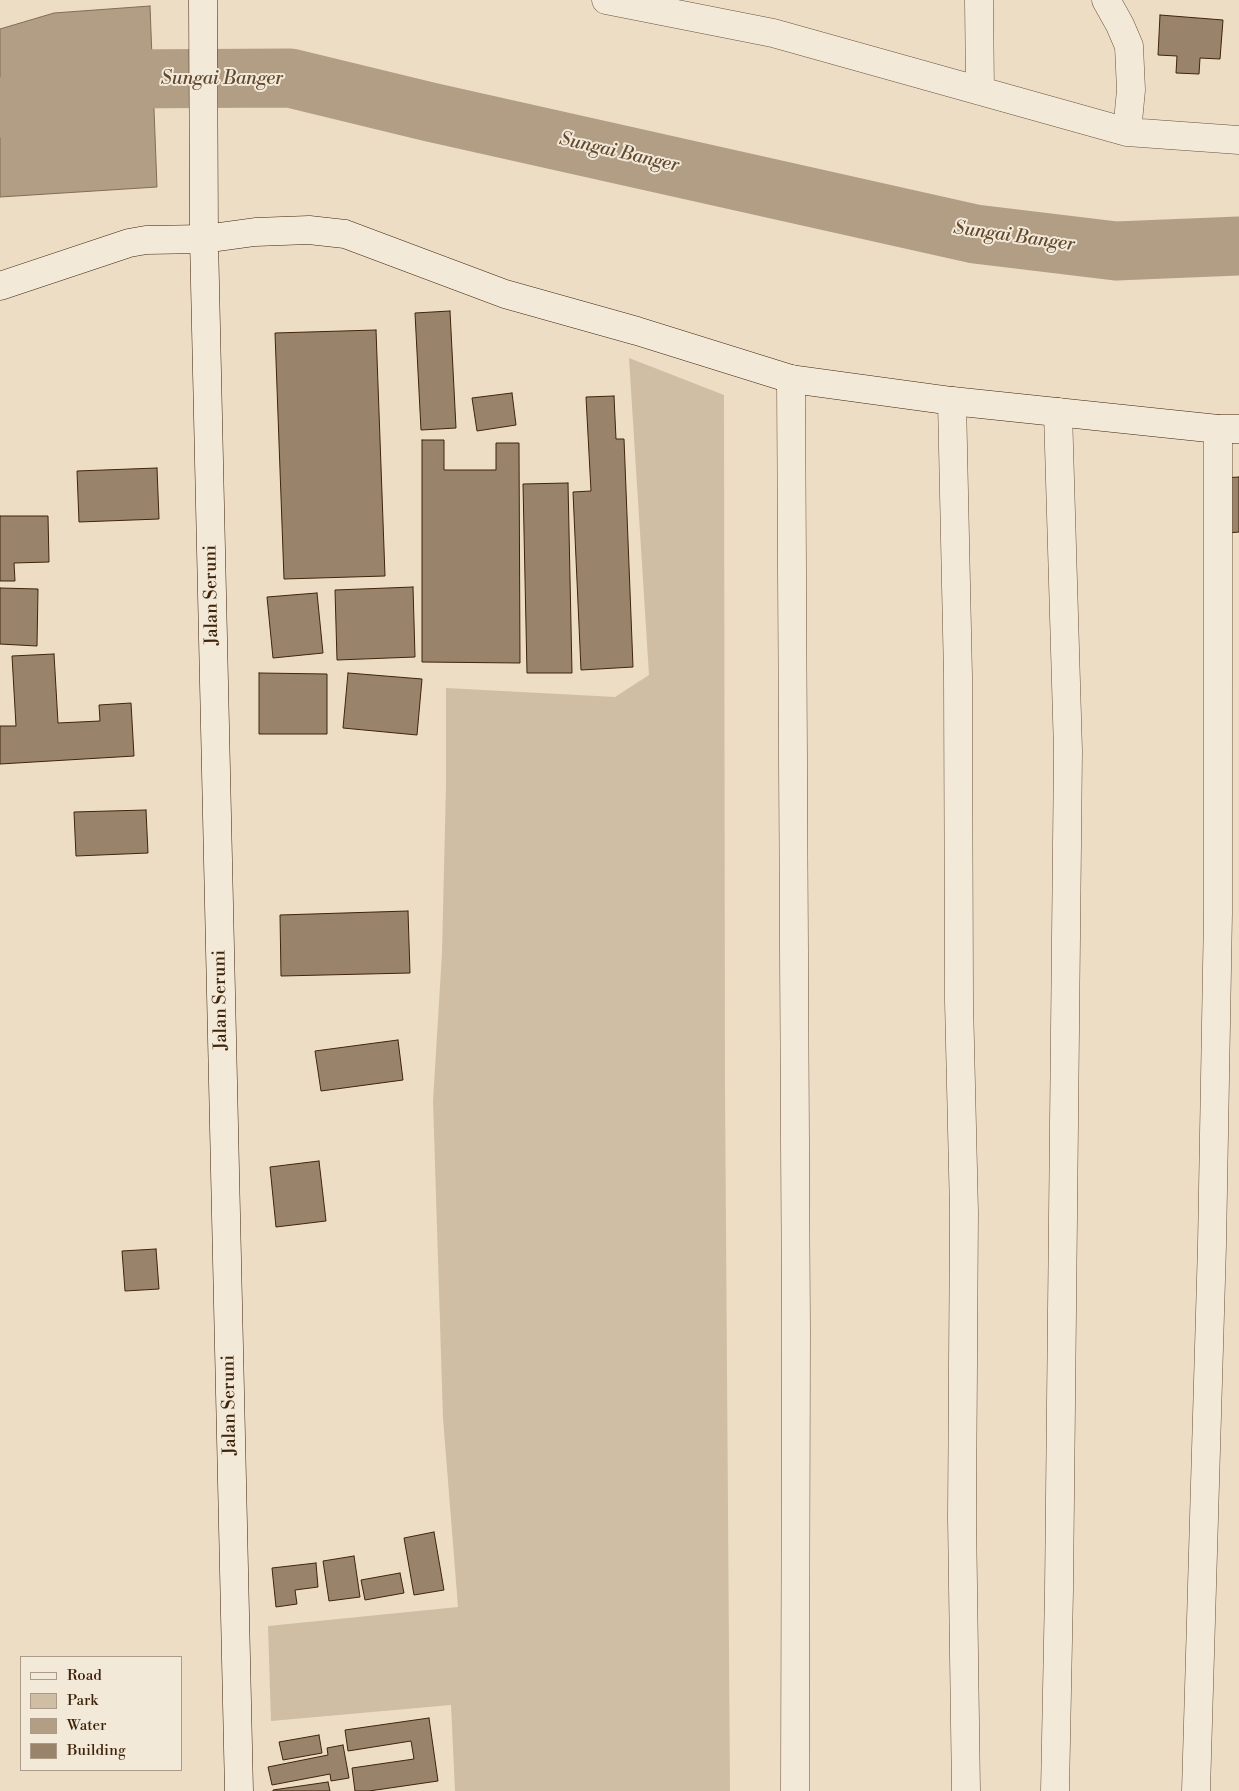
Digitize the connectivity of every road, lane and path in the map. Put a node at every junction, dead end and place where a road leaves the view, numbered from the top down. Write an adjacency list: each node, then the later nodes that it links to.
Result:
1 (203, 0): 9 (street, Jalan Seruni)
2 (606, 0): 5 (street)
3 (979, 0): 6 (street)
4 (1106, 0): 7 (street)
5 (676, 7): 6 (street)
6 (980, 90): 7 (street)
7 (1127, 132): 8 (street)
8 (1239, 140)
9 (204, 239): 10 (street); 11 (street); 15 (street, Jalan Seruni)
10 (0, 286)
11 (790, 379): 12 (street); 16 (street)
12 (952, 401): 13 (street); 17 (street)
13 (1058, 412): 14 (street); 18 (street)
14 (1228, 429): 19 (street)
15 (239, 1791)
16 (795, 1791)
17 (966, 1791)
18 (1055, 1791)
19 (1196, 1791)

